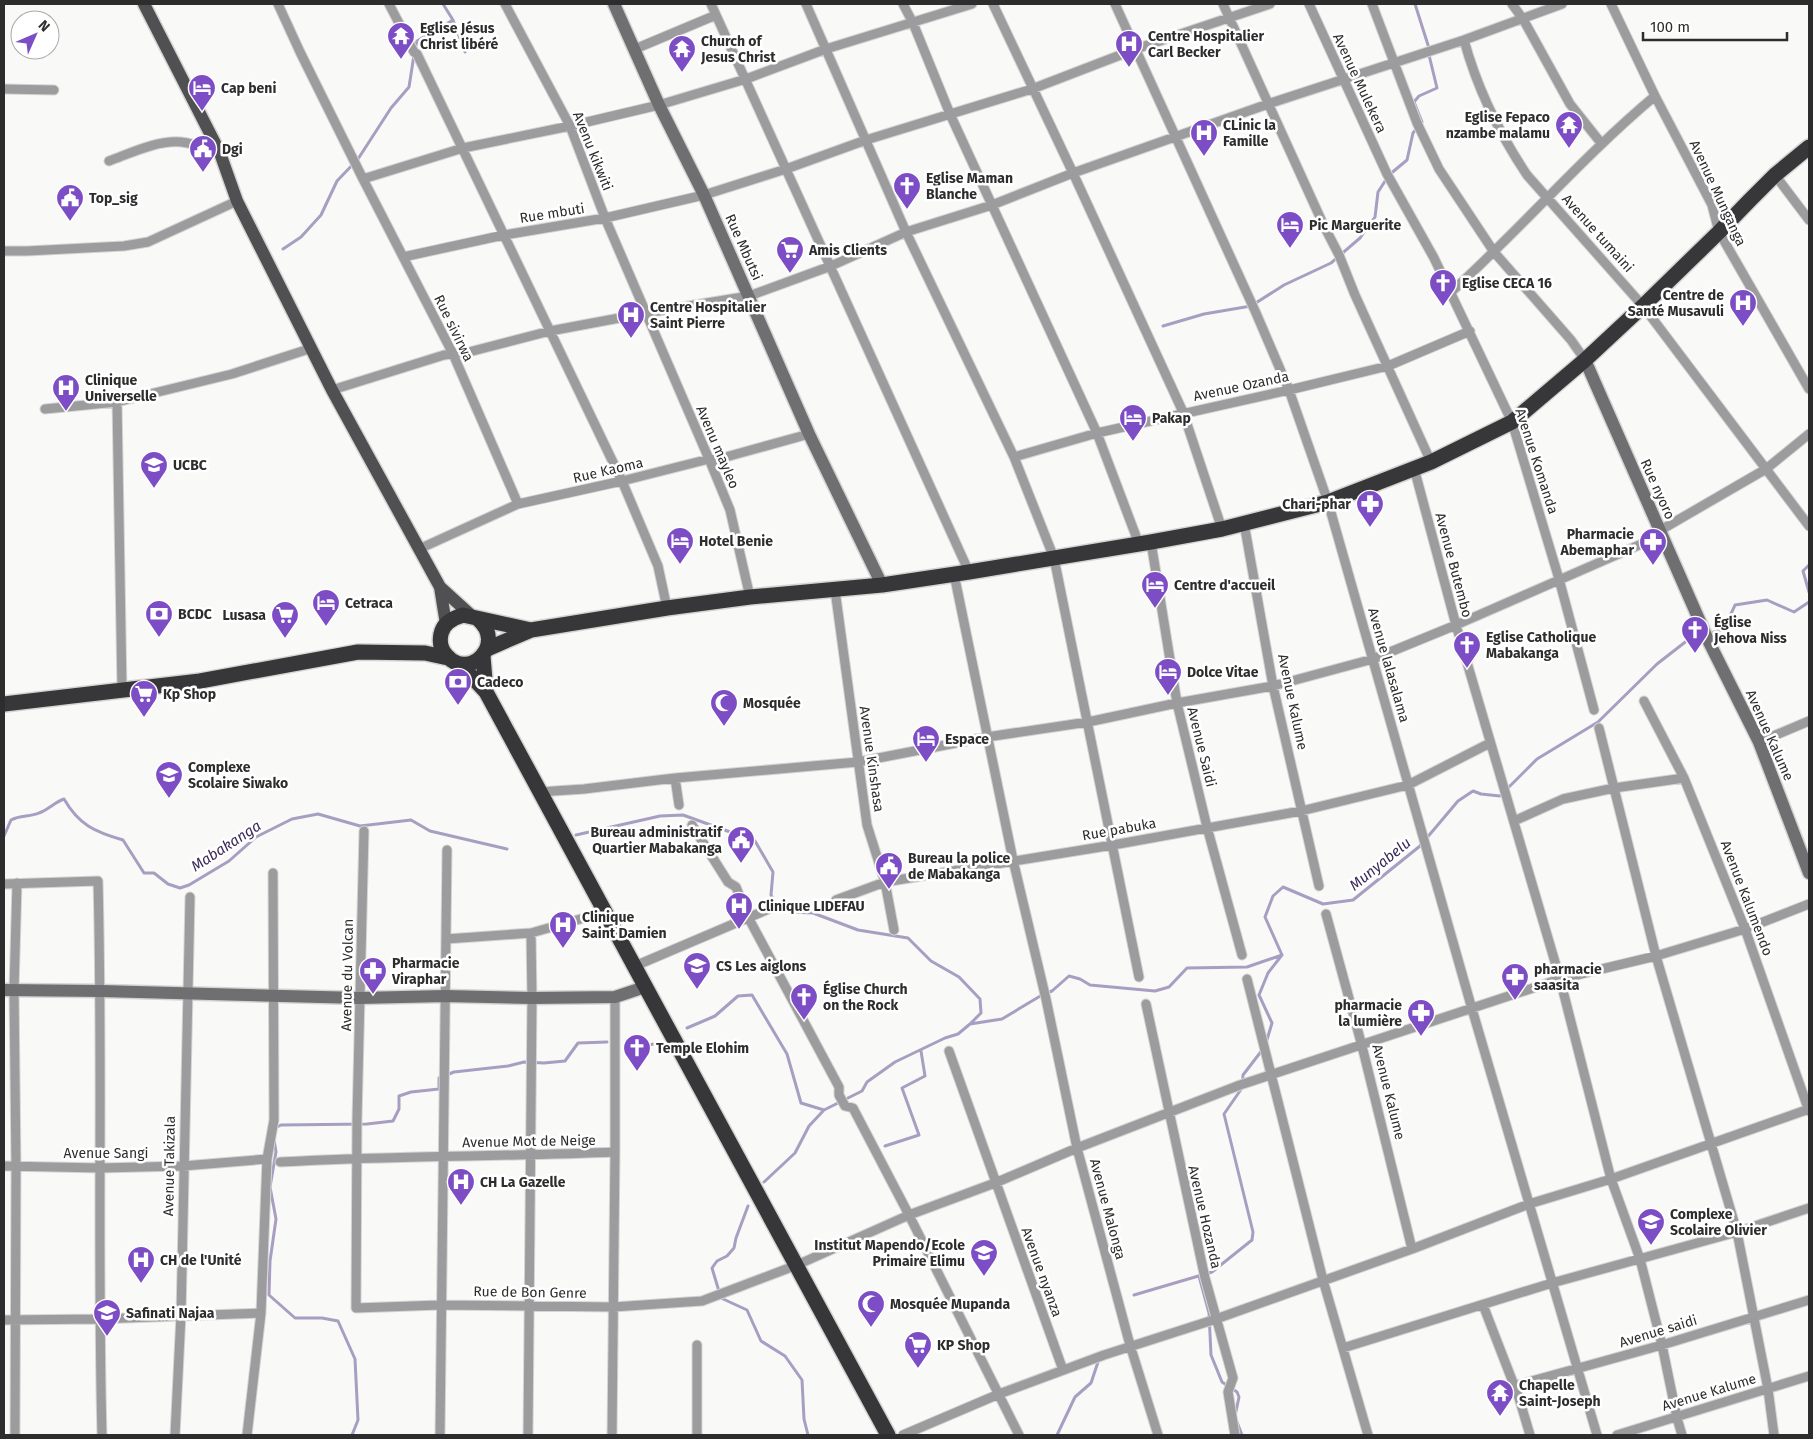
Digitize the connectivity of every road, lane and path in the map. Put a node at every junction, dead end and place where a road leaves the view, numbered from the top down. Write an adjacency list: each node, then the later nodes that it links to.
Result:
1 (144, 4): 43 (main road)
2 (278, 4): 49 (street, Rue sivirwa)
3 (389, 4): 42 (street)
4 (505, 4): 37 (street, Avenu kikwiti)
5 (614, 4): 25 (street, Rue Mbutsi)
6 (711, 4): 19 (street, Avenue Malonga)
7 (806, 4): 26 (street)
8 (903, 4): 22 (street, Avenue Saidi)
9 (972, 4): 22 (street)
10 (992, 4): 30 (street)
11 (1115, 4): 24 (street, Avenue lalasalama)
12 (1223, 4): 20 (street)
13 (1270, 4): 20 (street, Rue mbuti)
14 (1309, 4): 29 (street, Avenue Mulekera)
15 (1372, 4): 27 (street)
16 (1512, 4): 21 (street)
17 (1562, 4): 21 (street)
18 (1611, 4): 33 (street, Avenue Munganga)
19 (716, 15): 25 (street); 28 (street, Avenue Malonga)
20 (1229, 18): 24 (street, Rue mbuti); 34 (street)
21 (1523, 19): 23 (street); 40 (street)
22 (913, 23): 26 (street); 36 (street, Avenue Saidi)
23 (1464, 40): 27 (street); 51 (street, Avenue tumaini)
24 (1136, 48): 30 (street, Rue mbuti); 38 (street, Avenue lalasalama)
25 (634, 49): 35 (street, Rue Mbutsi)
26 (826, 49): 28 (street); 39 (street)
27 (1393, 63): 29 (street); 60 (street)
28 (746, 79): 35 (street); 45 (street, Avenue Malonga)
29 (1343, 79): 34 (street); 48 (street, Avenue Mulekera)
30 (1032, 89): 36 (street, Rue mbuti); 46 (street)
31 (4, 90): 32 (street)
32 (54, 90)
33 (1655, 96): 40 (street); 57 (street, Avenue Munganga)
34 (1268, 104): 38 (street); 72 (street)
35 (659, 105): 37 (street); 50 (street, Rue Mbutsi)
36 (950, 114): 39 (street, Rue mbuti); 53 (street, Avenue Saidi)
37 (570, 126): 42 (street); 54 (street, Avenu kikwiti)
38 (1175, 138): 46 (street); 75 (street, Avenue lalasalama)
39 (866, 140): 45 (street, Rue mbuti); 56 (street)
40 (1600, 143): 51 (street)
41 (1809, 147): 47 (highway)
42 (463, 148): 49 (street); 58 (street)
43 (220, 152): 44 (street); 52 (main road)
44 (109, 161)
45 (786, 169): 50 (street, Rue mbuti); 62 (street, Avenue Malonga)
46 (1074, 173): 53 (street); 78 (street)
47 (1775, 175): 55 (street); 57 (highway)
48 (1389, 177): 63 (street, Avenue Komanda)
49 (363, 179): 61 (street, Rue sivirwa)
50 (704, 195): 54 (street, Rue mbuti); 64 (street, Rue Mbutsi)
51 (1546, 197): 60 (street); 65 (street, Avenue tumaini)
52 (237, 201): 59 (street); 69 (main road)
53 (992, 205): 56 (street); 80 (street, Avenue Saidi)
54 (605, 218): 58 (street, Rue mbuti); 66 (street, Avenu kikwiti)
55 (1809, 220)
56 (906, 232): 62 (street); 83 (street)
57 (1719, 232): 65 (highway); 73 (street, Avenue Munganga)
58 (504, 235): 61 (street, Rue mbuti); 67 (street)
59 (4, 251)
60 (1494, 252): 63 (street); 71 (street)
61 (403, 257): 70 (street, Rue sivirwa)
62 (831, 266): 64 (street); 98 (street, Avenue Malonga)
63 (1450, 294): 68 (street, Avenue Komanda)
64 (749, 296): 66 (street); 81 (street, Rue Mbutsi)
65 (1643, 306): 71 (highway); 87 (street, Avenue tumaini)
66 (646, 313): 67 (street); 84 (street, Avenu mayleo)
67 (550, 331): 70 (street); 88 (street)
68 (1470, 331): 72 (street, Avenue Ozanda); 79 (street, Avenue Komanda)
69 (312, 348): 74 (main road); 76 (street)
70 (453, 354): 74 (street); 90 (street, Rue sivirwa)
71 (1585, 360): 79 (highway); 94 (street, Rue nyoro)
72 (1388, 366): 75 (street, Avenue Ozanda); 85 (street)
73 (1809, 389)
74 (332, 390): 96 (main road)
75 (1289, 390): 78 (street, Avenue Ozanda); 89 (street, Avenue lalasalama)
76 (117, 402): 77 (street); 115 (street)
77 (44, 409)
78 (1183, 412): 80 (street, Avenue Ozanda); 93 (street)
79 (1512, 422): 85 (highway); 99 (street, Avenue Komanda)
80 (1097, 433): 83 (street, Avenue Ozanda); 95 (street, Avenue Saidi)
81 (809, 434): 84 (street, Rue Kaoma); 100 (street, Rue Mbutsi)
82 (1809, 434): 87 (street)
83 (1014, 458): 97 (street)
84 (709, 460): 88 (street, Rue Kaoma); 103 (street, Avenu mayleo)
85 (1431, 462): 86 (highway)
86 (1414, 468): 89 (highway); 106 (street, Avenue Butembo)
87 (1766, 469): 92 (street, Avenue tumaini); 94 (street)
88 (622, 481): 90 (street, Rue Kaoma); 104 (street)
89 (1328, 502): 91 (highway); 112 (street, Avenue lalasalama)
90 (518, 504): 96 (street, Rue Kaoma)
91 (1244, 523): 93 (highway); 114 (street, Avenue Kalume)
92 (1809, 526)
93 (1222, 529): 95 (highway)
94 (1660, 533): 99 (street); 109 (street, Rue nyoro)
95 (1145, 543): 97 (highway); 118 (street, Avenue Saidi)
96 (418, 549): 101 (main road)
97 (1054, 558): 98 (highway); 122 (street)
98 (961, 573): 100 (highway); 124 (street, Avenue Malonga)
99 (1559, 579): 106 (street); 120 (street, Avenue Komanda)
100 (882, 585): 102 (highway)
101 (440, 587): 105 (main road); 107 (main road)
102 (834, 590): 103 (highway); 127 (street, Avenue Kinshasa)
103 (750, 598): 104 (highway)
104 (667, 608): 108 (highway)
105 (475, 618): 107 (highway); 108 (highway); 111 (highway)
106 (1456, 626): 112 (street); 126 (street, Avenue Butembo)
107 (443, 628): 110 (highway); 113 (highway)
108 (532, 630): 111 (highway)
109 (1706, 635): 125 (street, Avenue Kalume)
110 (401, 651): 113 (highway); 115 (highway)
111 (485, 652): 113 (highway); 116 (highway)
112 (1373, 659): 114 (street); 130 (street, Avenue lalasalama)
113 (454, 661): 116 (highway)
114 (1273, 686): 118 (street); 134 (street, Avenue Kalume)
115 (122, 690): 119 (highway)
116 (486, 692): 132 (highway)
117 (1644, 701): 129 (street, Avenue Kalumendo)
118 (1177, 703): 122 (street); 137 (street, Avenue Saidi)
119 (4, 704)
120 (1594, 710)
121 (1809, 721): 125 (street)
122 (1088, 722): 124 (street); 139 (street)
123 (1599, 728): 131 (street)
124 (987, 737): 127 (street); 141 (street, Avenue Malonga)
125 (1759, 742): 143 (street, Avenue Kalume)
126 (1490, 743): 130 (street, Rue pabuka); 135 (street, Avenue Butembo)
127 (858, 762): 128 (street); 144 (street, Avenue Kinshasa)
128 (675, 778): 132 (street); 133 (street)
129 (1684, 778): 131 (street); 155 (street, Avenue Kalumendo)
130 (1408, 785): 134 (street, Rue pabuka); 175 (street, Avenue lalasalama)
131 (1614, 788): 135 (street); 160 (street)
132 (539, 792): 152 (highway)
133 (680, 805)
134 (1301, 811): 137 (street, Rue pabuka); 147 (street, Avenue Kalume)
135 (1514, 821): 164 (street, Avenue Butembo)
136 (692, 825): 154 (street)
137 (1207, 827): 139 (street, Rue pabuka); 159 (street, Avenue Saidi)
138 (364, 831): 172 (street, Avenue du Volcan)
139 (1113, 844): 141 (street, Rue pabuka); 162 (street)
140 (447, 850): 158 (street)
141 (1013, 860): 144 (street, Rue pabuka); 182 (street, Avenue Malonga)
142 (273, 873): 169 (street)
143 (1809, 873)
144 (884, 882): 149 (street, Rue pabuka); 156 (street, Avenue Kinshasa)
145 (17, 883): 146 (street); 166 (street); 167 (street)
146 (4, 884)
147 (1319, 886)
148 (190, 898): 168 (street, Avenue Takizala)
149 (836, 900)
150 (1809, 904): 155 (street, Rue de Bon Genre)
151 (771, 908): 154 (street)
152 (605, 912): 157 (street); 161 (highway)
153 (1326, 914): 176 (street, Avenue Kalume)
154 (748, 917): 161 (street); 197 (street)
155 (1745, 929): 160 (street, Rue de Bon Genre); 179 (street, Avenue Kalumendo)
156 (894, 930)
157 (531, 932): 158 (street); 173 (street)
158 (446, 939): 170 (street)
159 (1242, 955)
160 (1656, 956): 164 (street, Rue de Bon Genre); 181 (street)
161 (635, 966): 165 (highway)
162 (1139, 977)
163 (1247, 979): 178 (street)
164 (1560, 979): 175 (street, Rue de Bon Genre); 193 (street, Avenue Butembo)
165 (645, 987): 171 (street); 201 (highway)
166 (9, 990): 167 (street); 190 (street)
167 (101, 991): 168 (street); 192 (street)
168 (187, 994): 169 (street); 191 (street, Avenue Takizala)
169 (274, 996): 172 (street); 187 (street)
170 (445, 996): 172 (street); 173 (street); 184 (street)
171 (615, 997): 173 (street); 183 (street)
172 (360, 998): 186 (street, Avenue du Volcan)
173 (532, 998): 185 (street)
174 (1146, 1004): 180 (street, Avenue Hozanda)
175 (1472, 1009): 176 (street, Rue de Bon Genre); 195 (street)
176 (1362, 1046): 178 (street, Rue de Bon Genre); 199 (street, Avenue Kalume)
177 (949, 1051): 194 (street, Avenue nyanza)
178 (1272, 1074): 180 (street, Rue de Bon Genre); 202 (street)
179 (1809, 1110): 181 (street)
180 (1168, 1112): 182 (street, Rue de Bon Genre); 215 (street, Avenue Hozanda)
181 (1710, 1143): 193 (street); 198 (street)
182 (1077, 1148): 194 (street, Rue de Bon Genre); 218 (street, Avenue Malonga)
183 (615, 1152): 185 (street, Avenue Mot de Neige); 208 (street)
184 (444, 1156): 185 (street, Avenue Mot de Neige); 186 (street); 205 (street)
185 (530, 1156): 207 (street)
186 (357, 1157): 188 (street); 205 (street, Rue de Bon Genre)
187 (267, 1159): 191 (street, Avenue Sangi); 209 (street)
188 (280, 1162)
189 (4, 1166): 190 (street, Avenue Sangi)
190 (16, 1166): 192 (street, Avenue Sangi); 214 (street)
191 (183, 1166): 192 (street, Avenue Sangi); 210 (street, Avenue Takizala)
192 (101, 1168): 212 (street)
193 (1611, 1179): 195 (street); 200 (street, Avenue Butembo)
194 (995, 1183): 197 (street, Rue de Bon Genre); 221 (street, Avenue nyanza)
195 (1529, 1204): 199 (street); 203 (street)
196 (1809, 1208): 198 (street)
197 (910, 1215): 201 (street, Rue de Bon Genre); 225 (street)
198 (1737, 1232): 200 (street); 211 (street)
199 (1412, 1249): 202 (street)
200 (1640, 1259): 203 (street); 217 (street, Avenue Butembo)
201 (797, 1265): 208 (street, Rue de Bon Genre); 235 (highway)
202 (1323, 1280): 215 (street); 219 (street)
203 (1552, 1283): 206 (street); 220 (street)
204 (1809, 1300): 211 (street, Avenue saidi)
205 (440, 1305): 207 (street, Rue de Bon Genre); 231 (street)
206 (1482, 1305): 219 (street); 223 (street)
207 (528, 1306): 208 (street, Rue de Bon Genre); 232 (street)
208 (612, 1307): 233 (street)
209 (261, 1312): 210 (street); 230 (street)
210 (181, 1315): 212 (street); 229 (street, Avenue Takizala)
211 (1753, 1316): 217 (street, Avenue saidi); 224 (street)
212 (99, 1319): 214 (street); 228 (street)
213 (4, 1320): 214 (street)
214 (15, 1320): 227 (street)
215 (1211, 1321): 218 (street); 239 (street, Avenue Hozanda)
216 (696, 1345): 234 (street)
217 (1662, 1345): 220 (street, Avenue saidi); 226 (street, Avenue Butembo)
218 (1130, 1346): 221 (street); 238 (street, Avenue Malonga)
219 (1344, 1348): 240 (street)
220 (1578, 1369): 223 (street, Avenue saidi); 242 (street)
221 (1063, 1370): 225 (street)
222 (1809, 1376): 224 (street, Avenue Kalume)
223 (1514, 1386): 241 (street)
224 (1768, 1390): 226 (street, Avenue Kalume); 245 (street)
225 (999, 1394): 236 (street); 237 (street)
226 (1677, 1418): 243 (street, Avenue Kalume); 244 (street, Avenue Butembo)
227 (15, 1435)
228 (102, 1435)
229 (175, 1435)
230 (247, 1435)
231 (440, 1435)
232 (528, 1435)
233 (612, 1435)
234 (697, 1435)
235 (888, 1435)
236 (903, 1435)
237 (1019, 1435)
238 (1158, 1435)
239 (1235, 1435)
240 (1368, 1435)
241 (1530, 1435)
242 (1597, 1435)
243 (1617, 1435)
244 (1682, 1435)
245 (1774, 1435)

